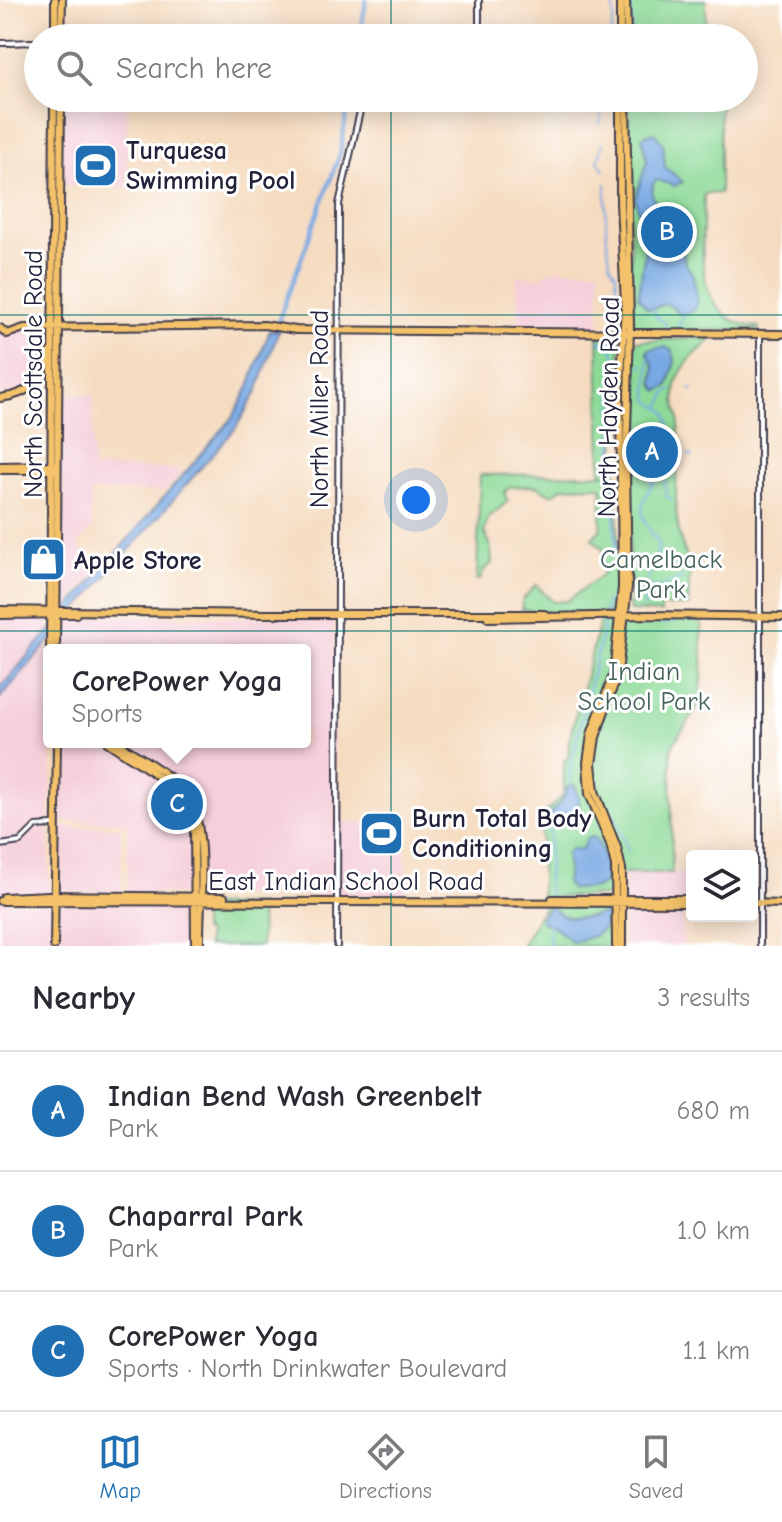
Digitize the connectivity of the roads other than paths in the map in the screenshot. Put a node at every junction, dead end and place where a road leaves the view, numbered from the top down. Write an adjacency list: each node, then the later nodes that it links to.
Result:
1 (55, 0): 6 (main road)
2 (62, 0): 7 (main road)
3 (479, 0): 8 (street)
4 (620, 0): 9 (main road)
5 (626, 0): 10 (main road)
6 (55, 24)
7 (61, 24)
8 (479, 24)
9 (620, 24)
10 (627, 24)
11 (24, 42): 12 (street)
12 (0, 43)
13 (56, 112): 17 (main road, North Scottsdale Road)
14 (58, 112): 17 (main road, North Scottsdale Road)
15 (360, 112): 20 (street, North Miller Road)
16 (623, 112): 21 (main road, North Hayden Road)
17 (57, 116): 18 (main road, North Scottsdale Road)
18 (56, 327): 19 (main road); 20 (main road); 24 (main road, North Scottsdale Road); 26 (main road, North Scottsdale Road)
19 (1, 329)
20 (337, 330): 21 (main road); 30 (street, North Miller Road)
21 (627, 333): 22 (main road); 31 (main road, North Hayden Road)
22 (760, 333): 23 (main road); 32 (street)
23 (782, 334)
24 (53, 345): 25 (main road); 26 (main road, North Scottsdale Road)
25 (0, 398)
26 (55, 467): 27 (main road); 29 (main road, North Scottsdale Road)
27 (0, 468)
28 (0, 612): 29 (main road)
29 (55, 613): 30 (main road); 34 (main road, North Scottsdale Road)
30 (337, 615): 31 (main road); 47 (street, North Miller Road)
31 (622, 617): 32 (main road); 48 (main road, North Hayden Road)
32 (760, 617): 33 (main road); 43 (street)
33 (782, 617)
34 (52, 644)
35 (55, 748): 39 (main road)
36 (55, 748): 44 (main road)
37 (116, 748): 40 (main road)
38 (125, 748): 42 (main road)
39 (53, 825): 41 (street); 44 (main road)
40 (194, 840): 42 (main road); 46 (main road)
41 (0, 845)
42 (200, 854): 46 (main road)
43 (758, 878)
44 (54, 896): 45 (main road, East Indian School Road); 46 (main road, East Indian School Road); 54 (main road)
45 (0, 899)
46 (197, 899): 47 (main road, East Indian School Road); 55 (main road)
47 (337, 899): 48 (main road, East Indian School Road); 56 (street, North Miller Road)
48 (612, 901): 49 (main road, East Indian School Road); 53 (main road, North Hayden Road); 53 (main road, North Hayden Road)
49 (686, 901)
50 (758, 902): 51 (main road)
51 (782, 902)
52 (758, 922): 57 (street)
53 (620, 945)
54 (54, 946)
55 (198, 946)
56 (337, 946)
57 (760, 946)

